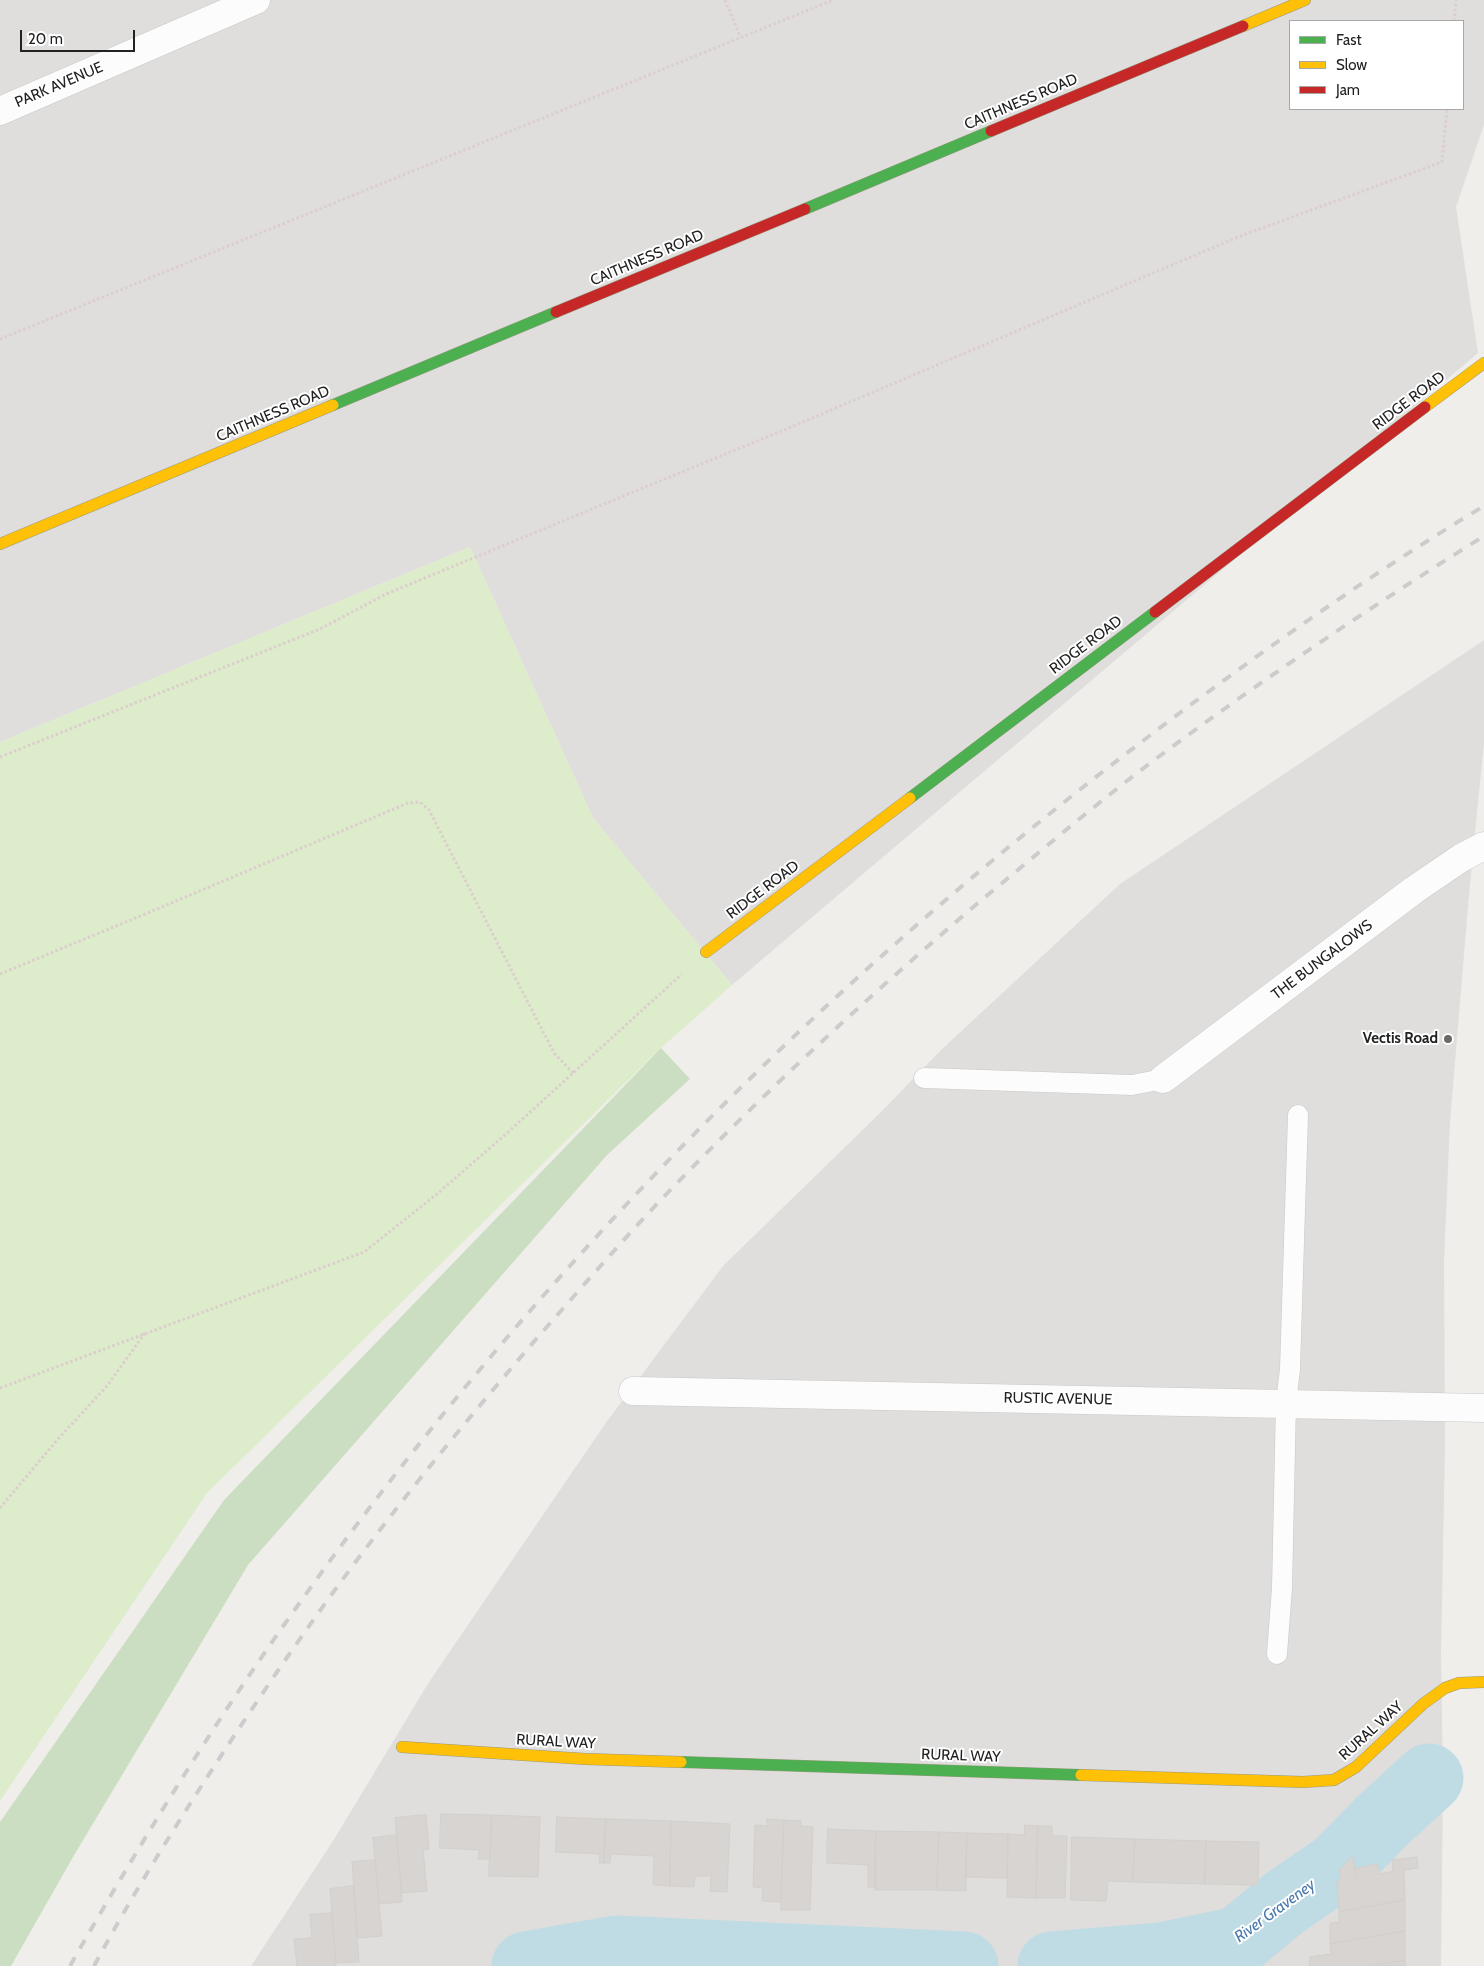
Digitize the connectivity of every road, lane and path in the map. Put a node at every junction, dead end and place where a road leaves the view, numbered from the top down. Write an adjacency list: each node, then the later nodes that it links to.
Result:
1 (256, 0): 9 (street, PARK AVENUE)
2 (725, 0): 7 (path)
3 (834, 0): 7 (path)
4 (1305, 0): 12 (street, CAITHNESS ROAD)
5 (1456, 0): 6 (path)
6 (1454, 20)
7 (741, 38): 10 (path)
8 (1447, 110): 13 (path)
9 (0, 111)
10 (0, 339)
11 (1484, 363): 15 (street, RIDGE ROAD)
12 (0, 544)
13 (0, 757)
14 (1484, 846): 19 (street, THE BUNGALOWS)
15 (706, 952): 17 (path)
16 (0, 974): 17 (path)
17 (573, 1073): 21 (path)
18 (924, 1078): 19 (lane)
19 (1163, 1080)
20 (1298, 1115): 24 (lane)
21 (145, 1333): 22 (path); 26 (path)
22 (0, 1388)
23 (632, 1391): 24 (street, RUSTIC AVENUE)
24 (1286, 1403): 25 (street, RUSTIC AVENUE); 27 (lane)
25 (1484, 1408)
26 (0, 1508)
27 (1277, 1654)
28 (1484, 1682): 29 (street, RURAL WAY)
29 (402, 1748)

